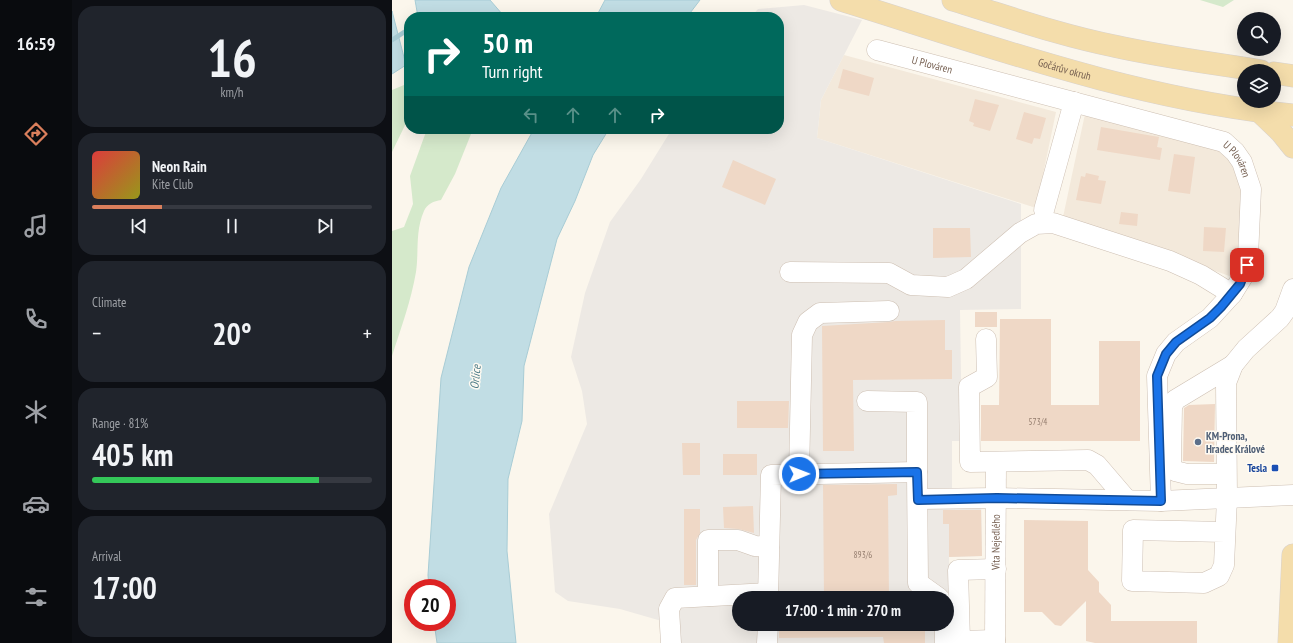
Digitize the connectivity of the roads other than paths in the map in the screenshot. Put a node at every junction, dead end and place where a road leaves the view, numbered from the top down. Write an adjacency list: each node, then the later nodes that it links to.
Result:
1 (841, 0): 6 (main road, Gočárův okruh)
2 (953, 0): 4 (main road)
3 (877, 50): 5 (street, U Plováren)
4 (1237, 67)
5 (1074, 102): 9 (street); 12 (street, U Plováren)
6 (1258, 110): 7 (main road, Gočárův okruh); 8 (main road)
7 (1293, 115)
8 (1293, 147)
9 (1044, 210)
10 (790, 272): 12 (street)
11 (1293, 289): 15 (street)
12 (1232, 294): 26 (street, U Plováren)
13 (889, 311): 19 (street)
14 (986, 339): 17 (street)
15 (1233, 365): 20 (street); 20 (street)
16 (867, 401): 18 (street)
17 (996, 462): 22 (street); 25 (street)
18 (917, 472): 19 (street); 24 (street)
19 (799, 474): 28 (street)
20 (1226, 474): 23 (street)
21 (1293, 495): 23 (street, Víta Nejedlého)
22 (997, 498): 24 (street); 25 (street, Víta Nejedlého); 30 (street, Víta Nejedlého)
23 (1227, 498): 26 (street, Víta Nejedlého); 27 (street)
24 (918, 500): 32 (street)
25 (1127, 500): 26 (street, Víta Nejedlého)
26 (1161, 501)
27 (1225, 532): 27 (street)
28 (770, 548): 31 (street); 33 (street)
29 (1293, 555): 41 (main road)
30 (996, 569): 37 (street, Víta Nejedlého); 37 (street)
31 (768, 591)
32 (929, 591)
33 (708, 596): 34 (street); 38 (street)
34 (732, 596)
35 (768, 631): 39 (street)
36 (945, 631): 40 (street)
37 (995, 642)
38 (671, 643)
39 (767, 643)
40 (945, 643)
41 (1288, 643)

